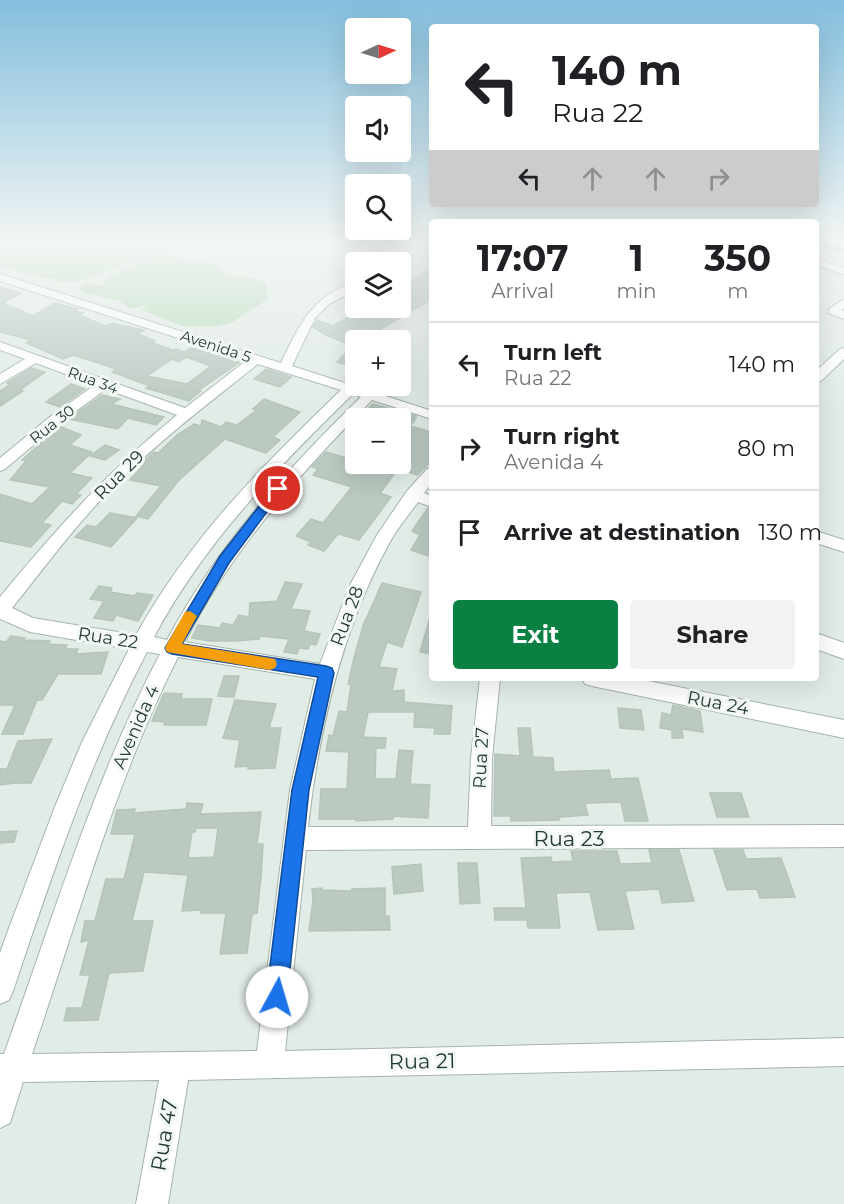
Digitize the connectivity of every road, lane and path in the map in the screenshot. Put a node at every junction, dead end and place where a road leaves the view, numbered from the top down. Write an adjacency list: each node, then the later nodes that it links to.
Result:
1 (57, 296): 6 (street, Avenida 5)
2 (336, 296): 7 (street)
3 (0, 346): 5 (street, Rua 34)
4 (844, 352): 8 (street)
5 (34, 358): 9 (street); 10 (street, Rua 34)
6 (256, 359): 7 (street, Avenida 5); 15 (street, Rua 29)
7 (285, 368): 11 (street, Avenida 5)
8 (819, 375)
9 (0, 380)
10 (105, 384): 15 (street, Rua 34); 17 (street, Rua 30)
11 (345, 387)
12 (345, 394): 25 (street, Avenida 4)
13 (369, 396): 26 (street, Avenida 4)
14 (373, 396): 16 (street, Avenida 5)
15 (187, 414): 23 (street, Rua 29)
16 (429, 414)
17 (0, 465)
18 (429, 476): 19 (street, Rua 28)
19 (413, 495): 20 (street); 28 (street, Rua 28)
20 (429, 501)
21 (819, 538): 22 (street)
22 (844, 546)
23 (0, 610): 25 (street, Rua 22)
24 (819, 642): 27 (street)
25 (141, 643): 26 (street, Rua 22); 35 (street, Avenida 4)
26 (172, 648): 28 (street, Rua 22); 39 (street, Avenida 4)
27 (844, 651)
28 (326, 673): 34 (street, Rua 28)
29 (489, 681): 33 (street, Rua 27)
30 (607, 681): 31 (street, Rua 24)
31 (844, 729)
32 (844, 836): 33 (street, Rua 23)
33 (480, 838): 34 (street, Rua 23)
34 (294, 839): 37 (street, Rua 28)
35 (0, 991)
36 (844, 1052): 37 (street, Rua 21)
37 (269, 1065): 38 (street, Rua 21)
38 (176, 1066): 39 (street, Rua 21); 41 (street, Rua 47)
39 (7, 1067): 40 (street, Avenida 4)
40 (0, 1113)
41 (152, 1204)

